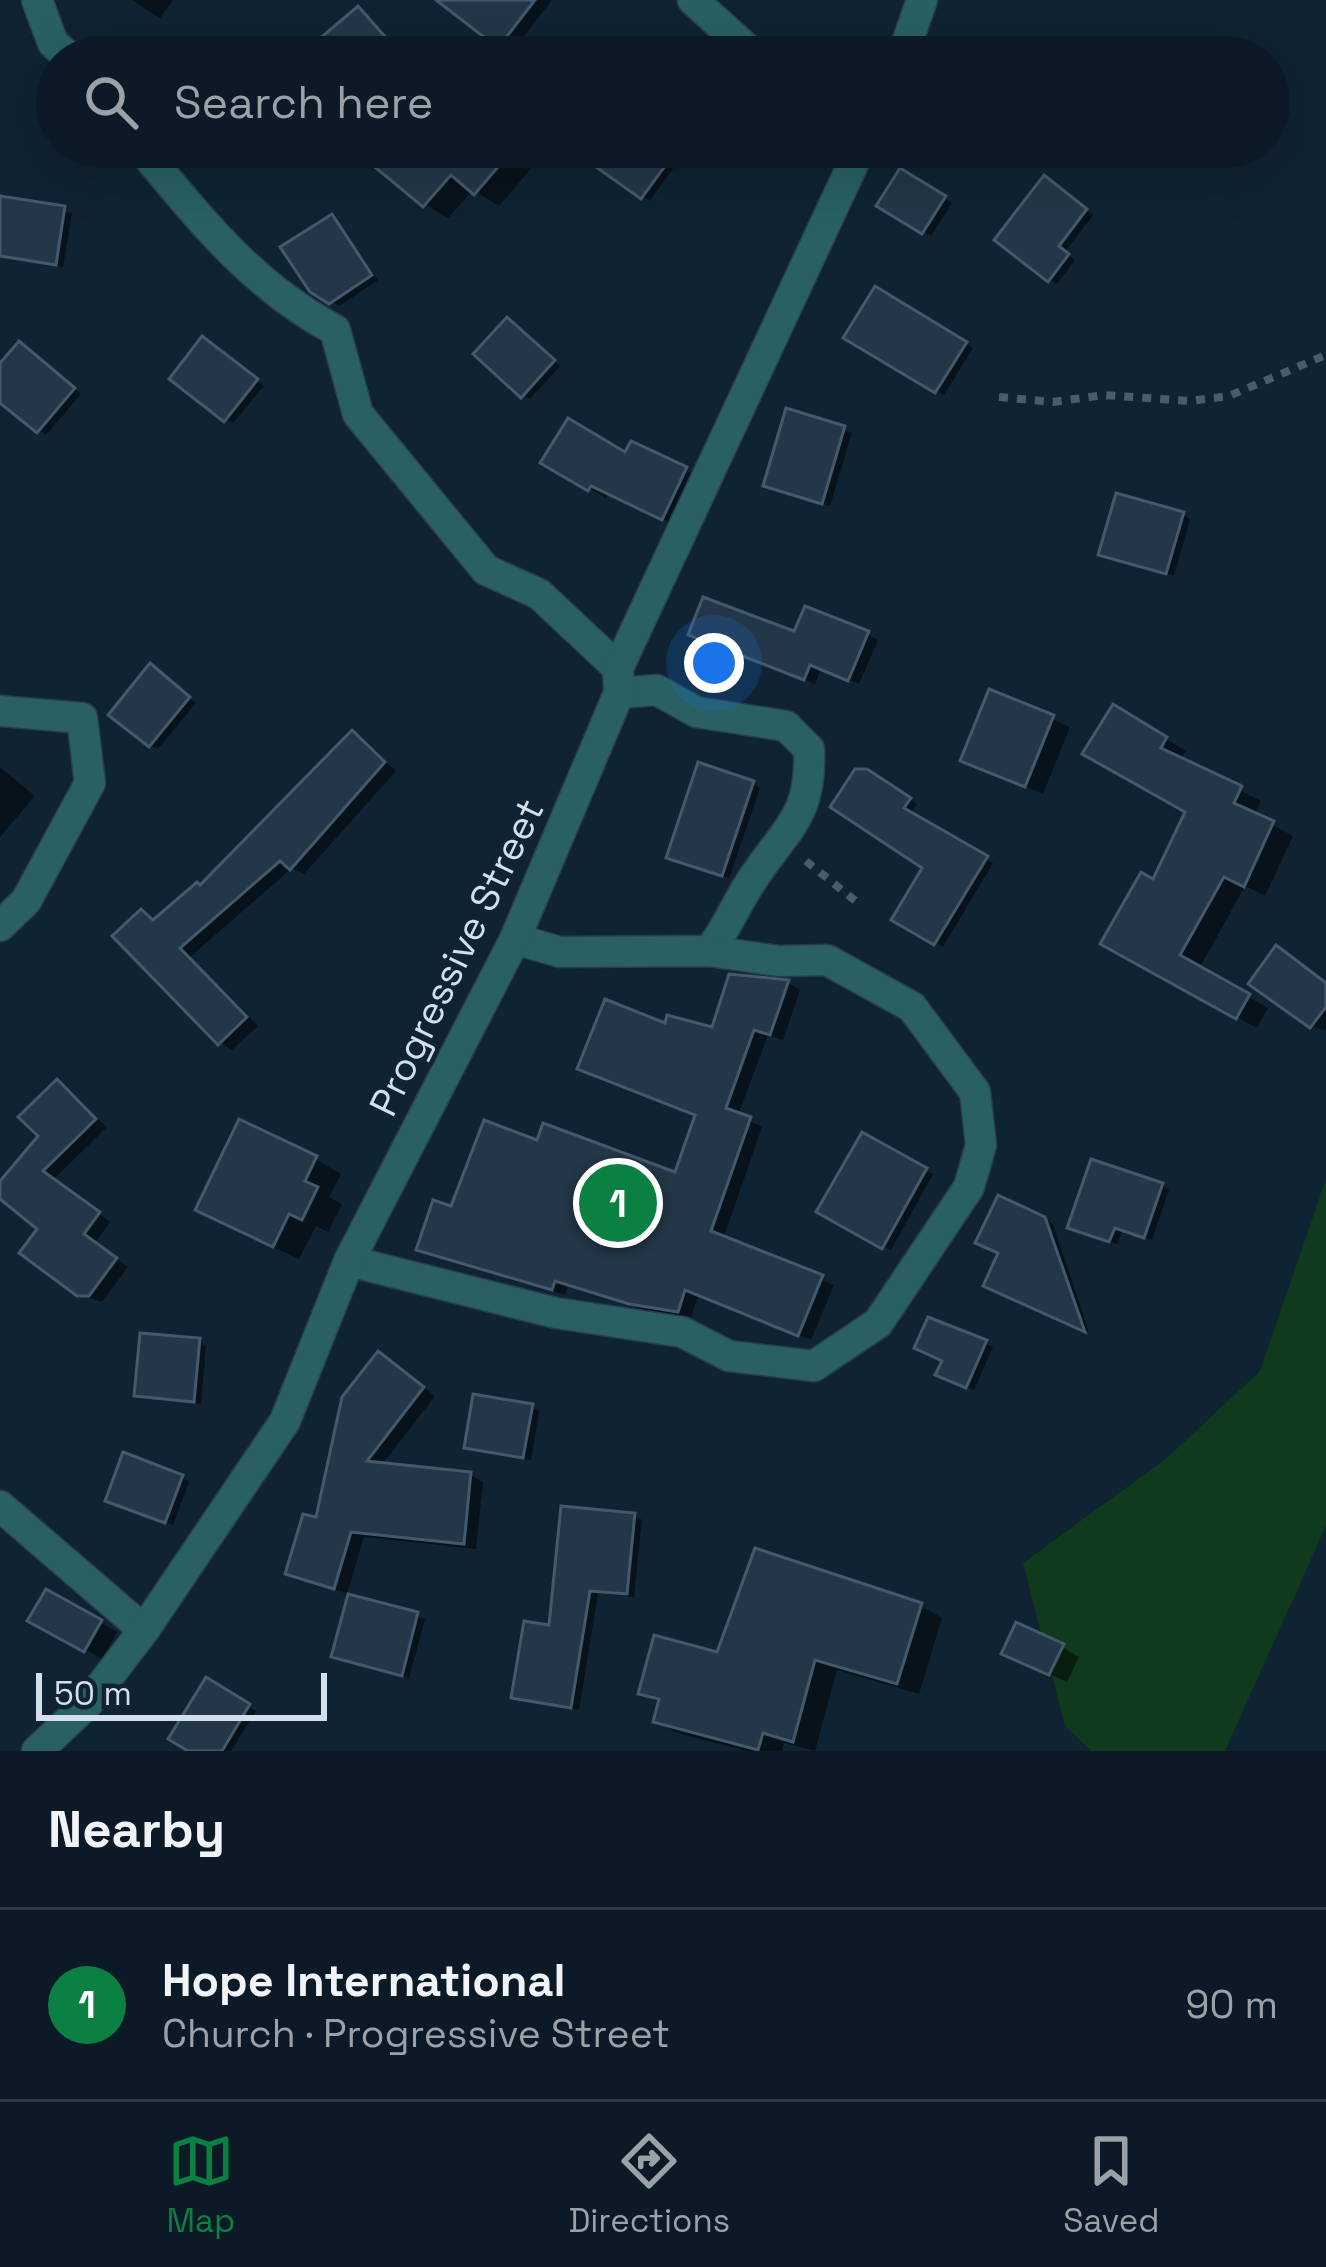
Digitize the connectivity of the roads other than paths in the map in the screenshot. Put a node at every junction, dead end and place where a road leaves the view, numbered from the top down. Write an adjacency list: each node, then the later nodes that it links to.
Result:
1 (37, 0): 4 (street)
2 (693, 0): 5 (street)
3 (922, 0): 6 (street)
4 (50, 36)
5 (733, 36)
6 (909, 36)
7 (158, 168): 9 (street)
8 (844, 168): 9 (street, Progressive Street)
9 (618, 680): 12 (street, Progressive Street); 13 (street)
10 (0, 712): 11 (street)
11 (0, 926)
12 (515, 939): 13 (street); 14 (street, Progressive Street)
13 (709, 951): 14 (street)
14 (350, 1261): 16 (street, Progressive Street)
15 (0, 1506): 16 (street)
16 (144, 1630): 17 (street, Progressive Street)
17 (37, 1751)

